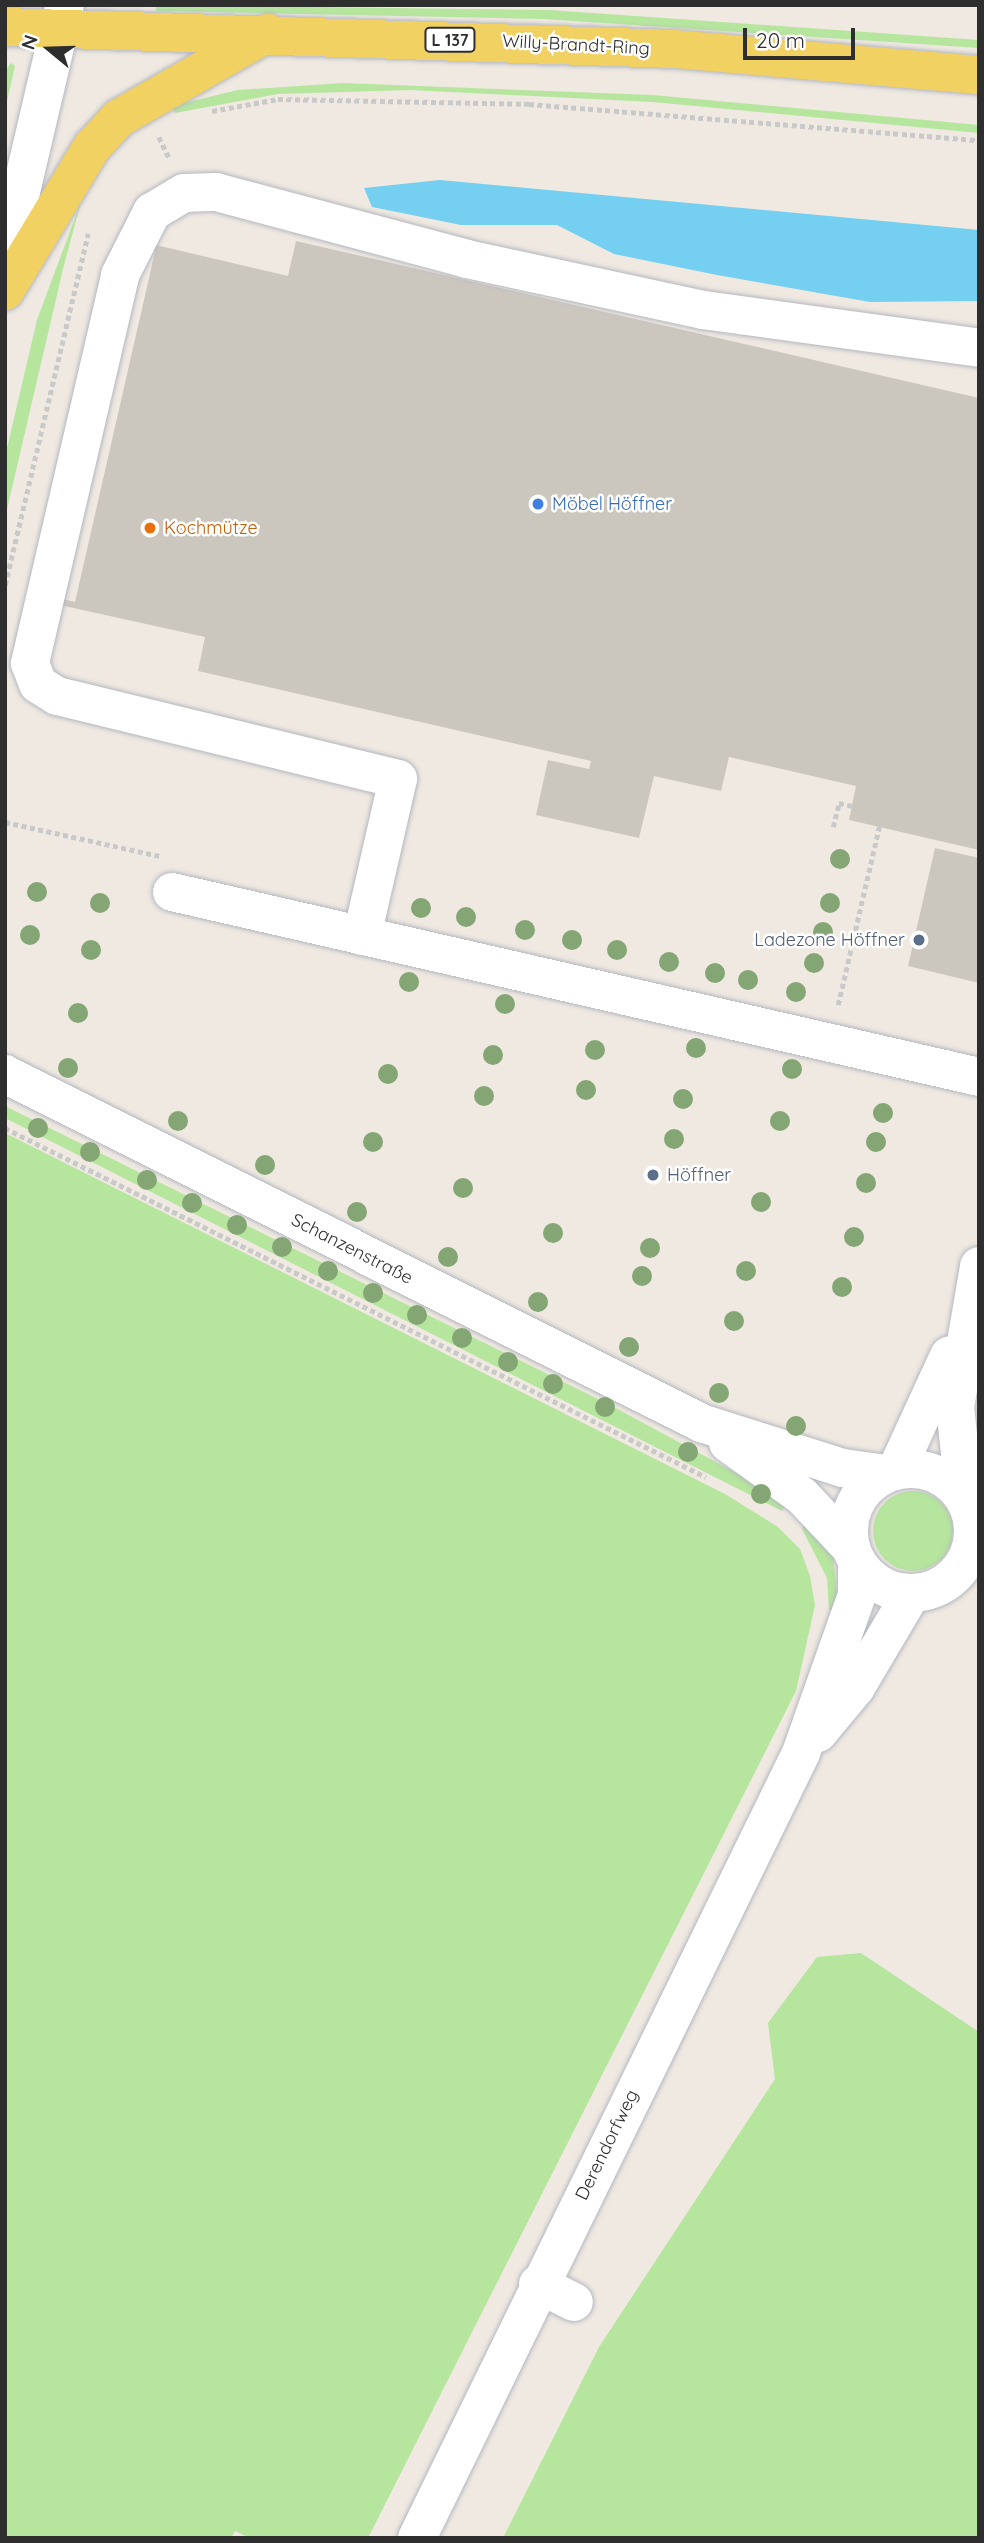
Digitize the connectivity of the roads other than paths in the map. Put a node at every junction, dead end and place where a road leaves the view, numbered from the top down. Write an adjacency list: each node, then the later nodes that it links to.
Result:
1 (62, 17): 2 (main road, Willy-Brandt-Ring / L 137); 3 (main road, Willy-Brandt-Ring / L 137); 5 (street)
2 (5, 27)
3 (268, 33): 4 (main road, Willy-Brandt-Ring / L 137); 6 (main road)
4 (979, 75)
5 (5, 260)
6 (5, 291)
7 (979, 348): 9 (street)
8 (172, 892): 9 (street)
9 (362, 936): 11 (street)
10 (5, 1074): 14 (street, Schanzenstraße)
11 (979, 1077)
12 (979, 1266): 13 (street)
13 (965, 1318): 15 (street); 16 (street)
14 (701, 1423): 15 (street, Schanzenstraße); 17 (street, Schanzenstraße)
15 (891, 1473): 16 (street, Schanzenstraße); 17 (street)
16 (971, 1516): 18 (street)
17 (854, 1555): 18 (street, Schanzenstraße); 20 (street, Derendorfweg)
18 (919, 1593): 19 (street, Schanzenstraße); 20 (street, Derendorfweg)
19 (979, 1595)
20 (801, 1753): 21 (street, Derendorfweg)
21 (538, 2284): 22 (street); 23 (street, Derendorfweg)
22 (573, 2302)
23 (417, 2538)

